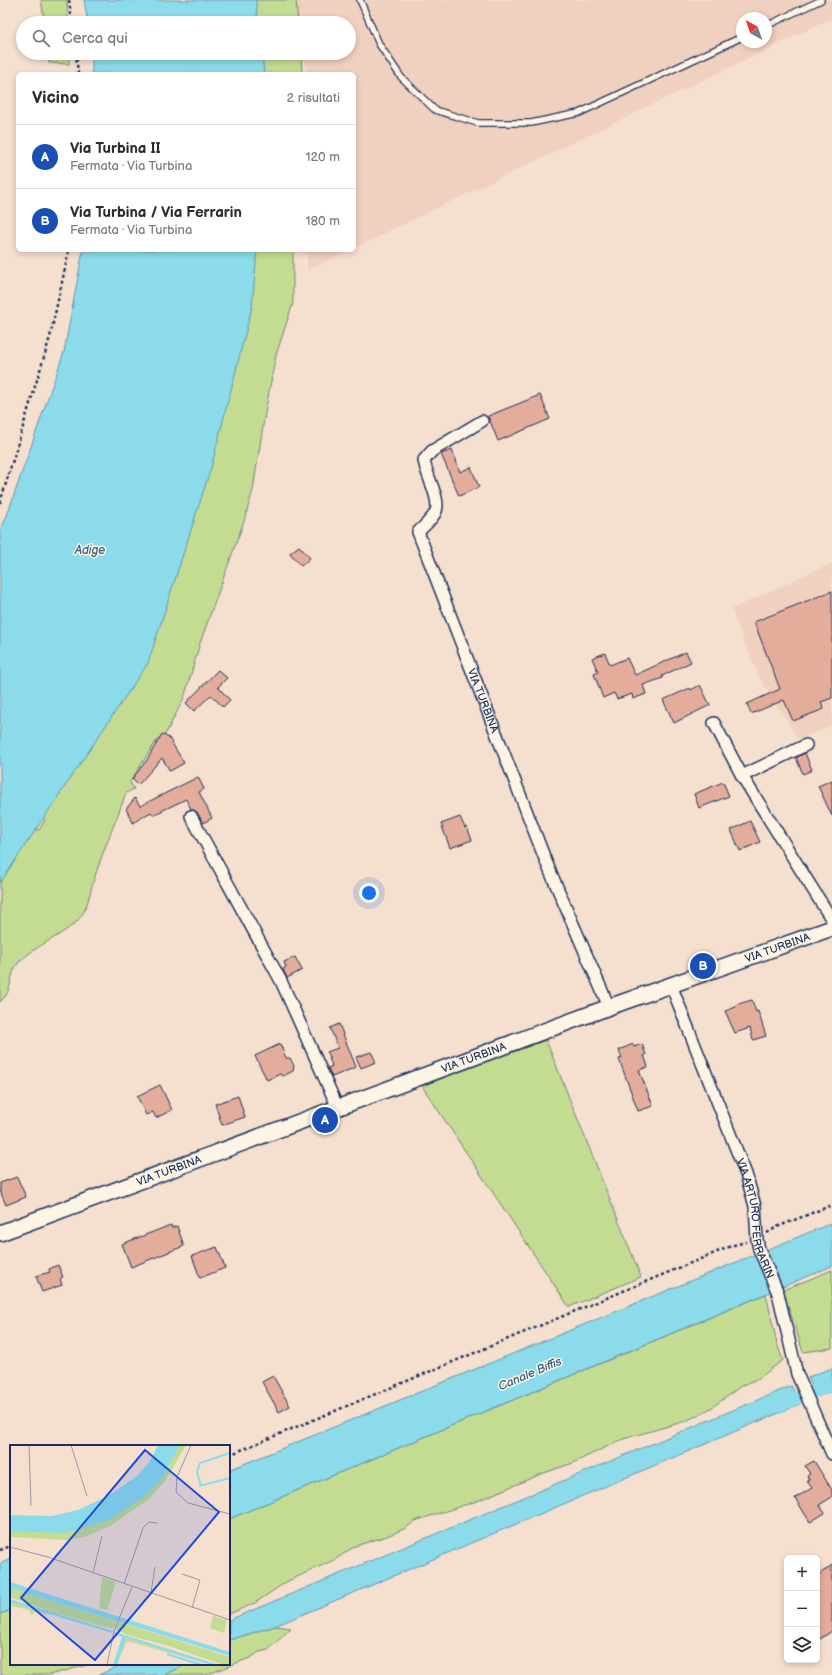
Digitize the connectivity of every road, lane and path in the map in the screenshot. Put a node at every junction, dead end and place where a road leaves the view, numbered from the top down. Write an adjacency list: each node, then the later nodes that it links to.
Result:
1 (69, 0): 4 (path)
2 (360, 0): 6 (lane)
3 (821, 0): 5 (lane)
4 (71, 16)
5 (772, 23)
6 (736, 40)
7 (77, 60): 8 (path)
8 (78, 72)
9 (69, 252): 11 (path)
10 (482, 421): 19 (street, VIA TURBINA)
11 (0, 503)
12 (714, 723): 14 (street)
13 (806, 745): 14 (street)
14 (742, 776): 16 (street)
15 (191, 816): 20 (street)
16 (832, 920)
17 (832, 928): 18 (street, VIA TURBINA)
18 (671, 985): 19 (street, VIA TURBINA); 23 (street, VIA ARTURO FERRARIN)
19 (609, 1007): 20 (street, VIA TURBINA)
20 (338, 1108): 22 (street, VIA TURBINA)
21 (832, 1205): 23 (path)
22 (0, 1233)
23 (758, 1244): 24 (street, VIA ARTURO FERRARIN); 25 (path)
24 (832, 1454)
25 (230, 1455)
26 (10, 1546): 27 (path)
27 (0, 1550)

